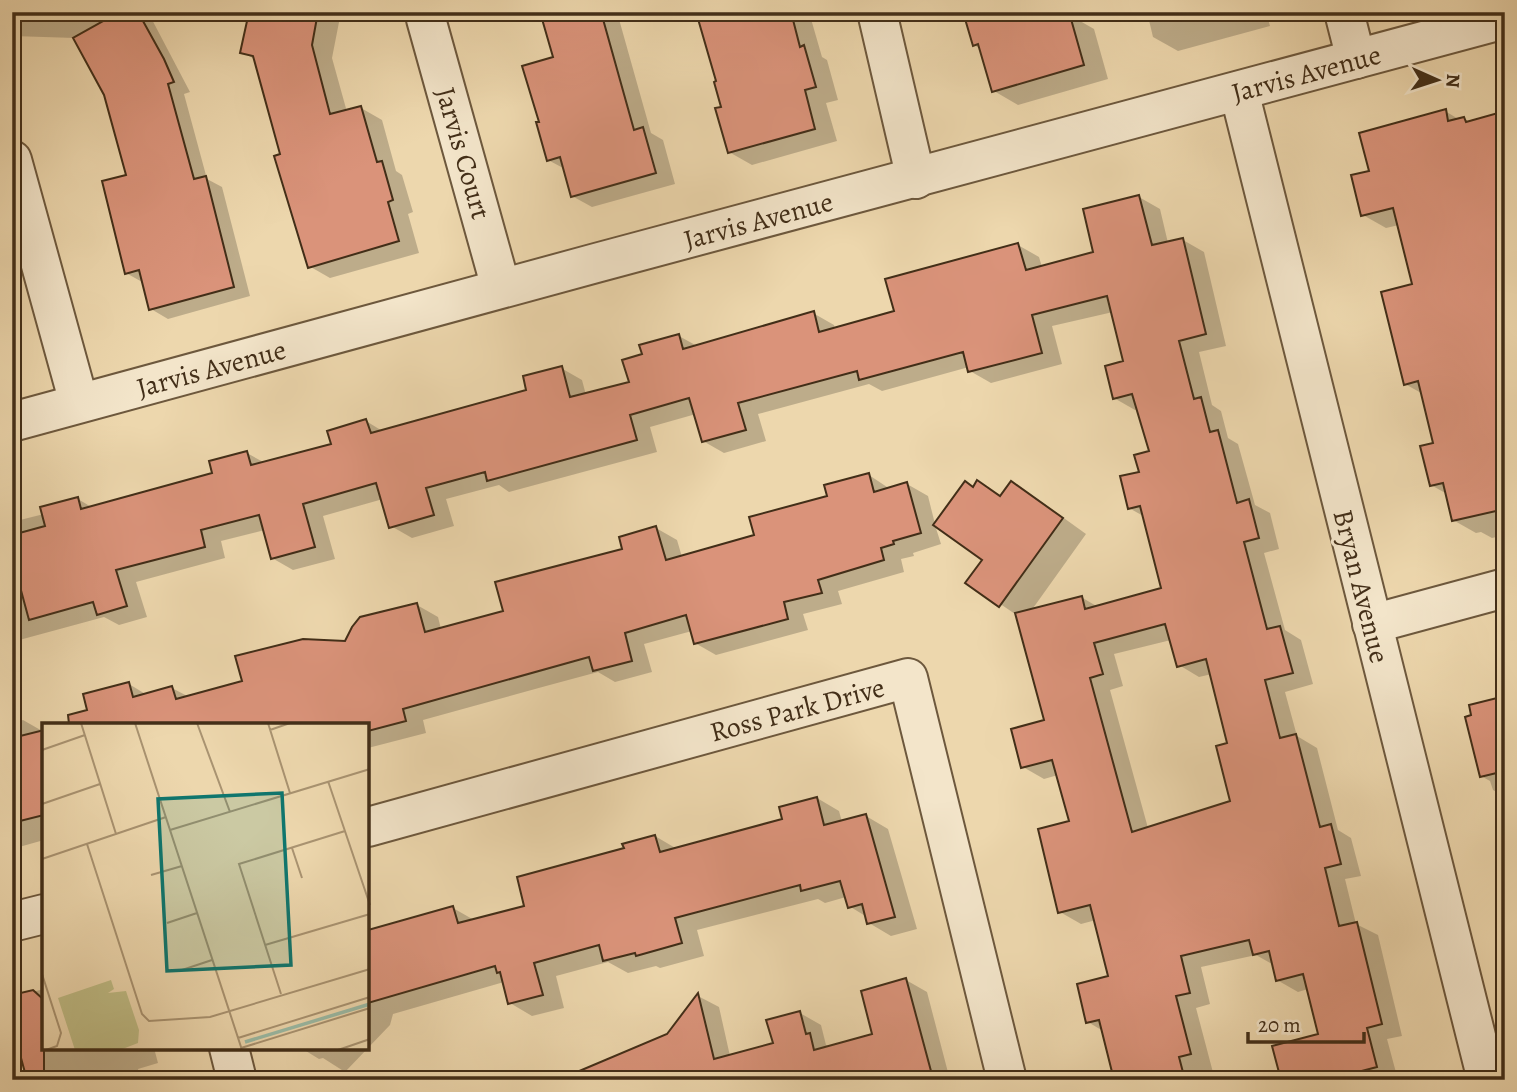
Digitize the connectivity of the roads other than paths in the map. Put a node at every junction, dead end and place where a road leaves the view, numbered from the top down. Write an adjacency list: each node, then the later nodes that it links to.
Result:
1 (877, 12): 8 (street)
2 (1344, 12): 5 (street)
3 (426, 19): 9 (street, Jarvis Court)
4 (1505, 19): 5 (street, Jarvis Avenue)
5 (1356, 58): 6 (street, Jarvis Avenue)
6 (1238, 91): 8 (street, Jarvis Avenue); 13 (street, Bryan Avenue)
7 (12, 160): 10 (street)
8 (916, 179): 9 (street, Jarvis Avenue)
9 (500, 288): 10 (street, Jarvis Avenue)
10 (79, 403): 11 (street, Jarvis Avenue)
11 (12, 422)
12 (1505, 587): 13 (street)
13 (1372, 624): 20 (street, Bryan Avenue)
14 (369, 827): 19 (street, Ross Park Drive)
15 (42, 914): 16 (street)
16 (12, 922)
17 (230, 1050): 18 (street)
18 (237, 1080)
19 (1007, 1080)
20 (1487, 1080)

